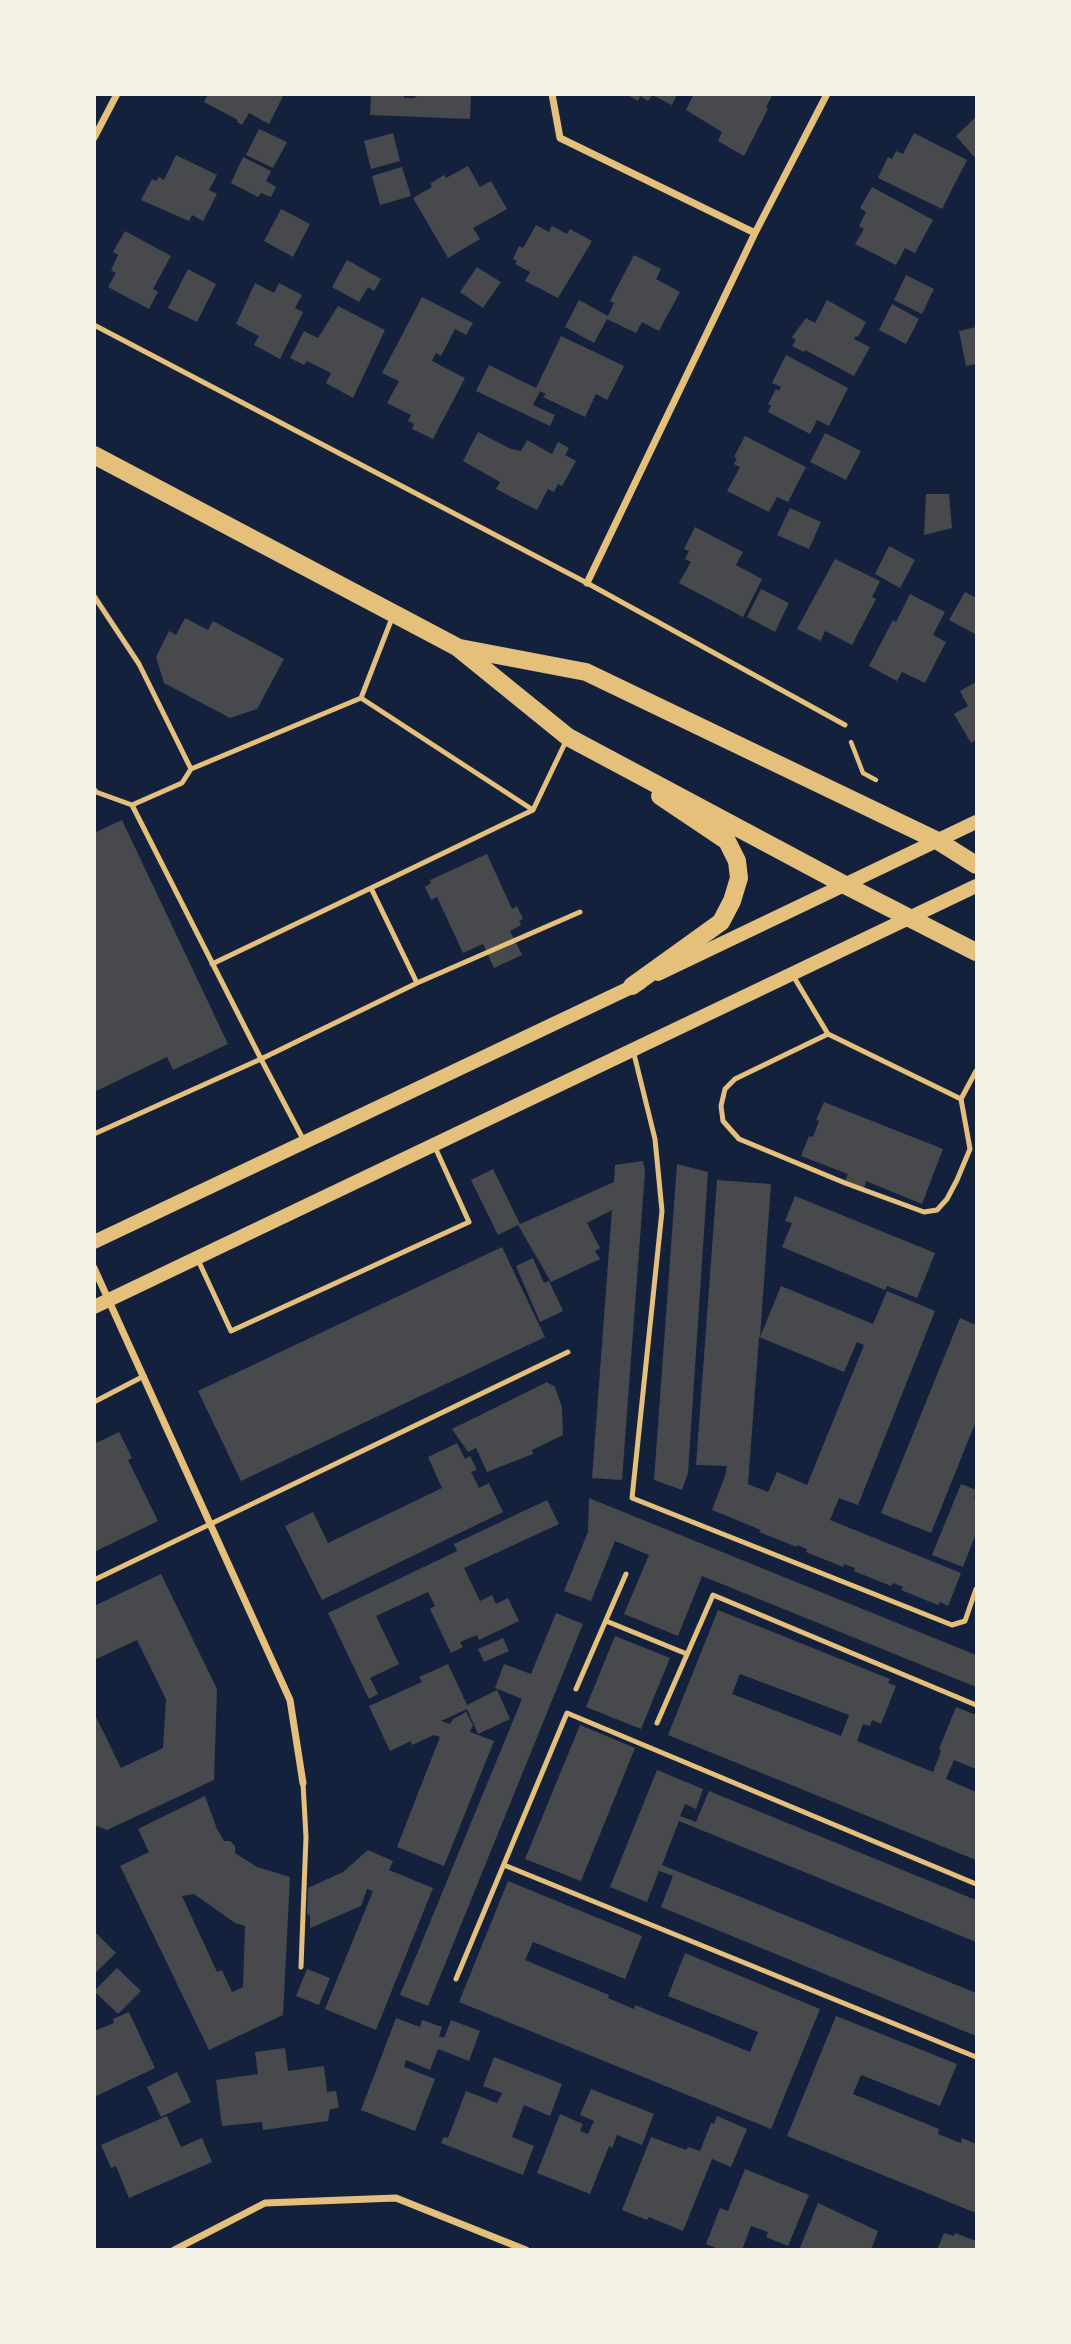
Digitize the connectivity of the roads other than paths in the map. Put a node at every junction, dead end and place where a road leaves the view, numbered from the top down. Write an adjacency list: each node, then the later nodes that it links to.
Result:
1 (117, 94): 4 (street)
2 (552, 94): 5 (street)
3 (827, 94): 5 (street)
4 (94, 138)
5 (755, 233): 8 (street)
6 (94, 325): 8 (lane)
7 (94, 455): 10 (main road)
8 (587, 583): 13 (lane)
9 (94, 596): 16 (lane)
10 (394, 614): 11 (main road); 12 (lane)
11 (457, 647): 14 (main road); 21 (main road)
12 (361, 698): 16 (lane); 19 (lane)
13 (845, 725)
14 (568, 737): 15 (main road); 19 (lane)
15 (606, 757): 23 (main road); 32 (main road)
16 (191, 769): 18 (lane)
17 (94, 789): 18 (lane)
18 (132, 805): 29 (lane)
19 (533, 810): 25 (lane)
20 (976, 822): 21 (main road)
21 (938, 841): 22 (main road); 23 (main road)
22 (976, 865)
23 (845, 885): 27 (main road); 32 (main road)
24 (976, 886): 27 (main road)
25 (371, 888): 29 (lane); 31 (lane)
26 (580, 912): 31 (lane)
27 (911, 918): 28 (main road); 30 (main road)
28 (976, 951)
29 (212, 964): 35 (lane)
30 (792, 974): 33 (lane); 34 (main road)
31 (417, 983): 35 (lane)
32 (632, 986): 39 (main road)
33 (828, 1034): 37 (lane); 37 (lane)
34 (633, 1050): 40 (main road); 52 (lane)
35 (261, 1059): 38 (lane); 39 (lane)
36 (976, 1071): 37 (lane)
37 (961, 1099)
38 (94, 1134)
39 (305, 1142): 41 (main road)
40 (434, 1145): 42 (main road); 42 (lane)
41 (94, 1242)
42 (197, 1258): 44 (main road)
43 (94, 1268): 44 (street)
44 (109, 1300): 45 (main road); 47 (street)
45 (94, 1307)
46 (568, 1352): 49 (lane)
47 (144, 1376): 48 (lane); 49 (street)
48 (94, 1402)
49 (211, 1524): 51 (lane); 58 (street)
50 (626, 1574): 53 (lane)
51 (94, 1580)
52 (976, 1590)
53 (606, 1621): 54 (lane); 55 (lane)
54 (687, 1654): 56 (lane); 57 (lane)
55 (576, 1689)
56 (976, 1705)
57 (657, 1723)
58 (303, 1783): 61 (lane)
59 (504, 1865): 60 (lane); 62 (lane); 63 (lane)
60 (976, 1884)
61 (301, 1967)
62 (456, 1979)
63 (976, 2057)
64 (174, 2249): 65 (street)
65 (526, 2249)

